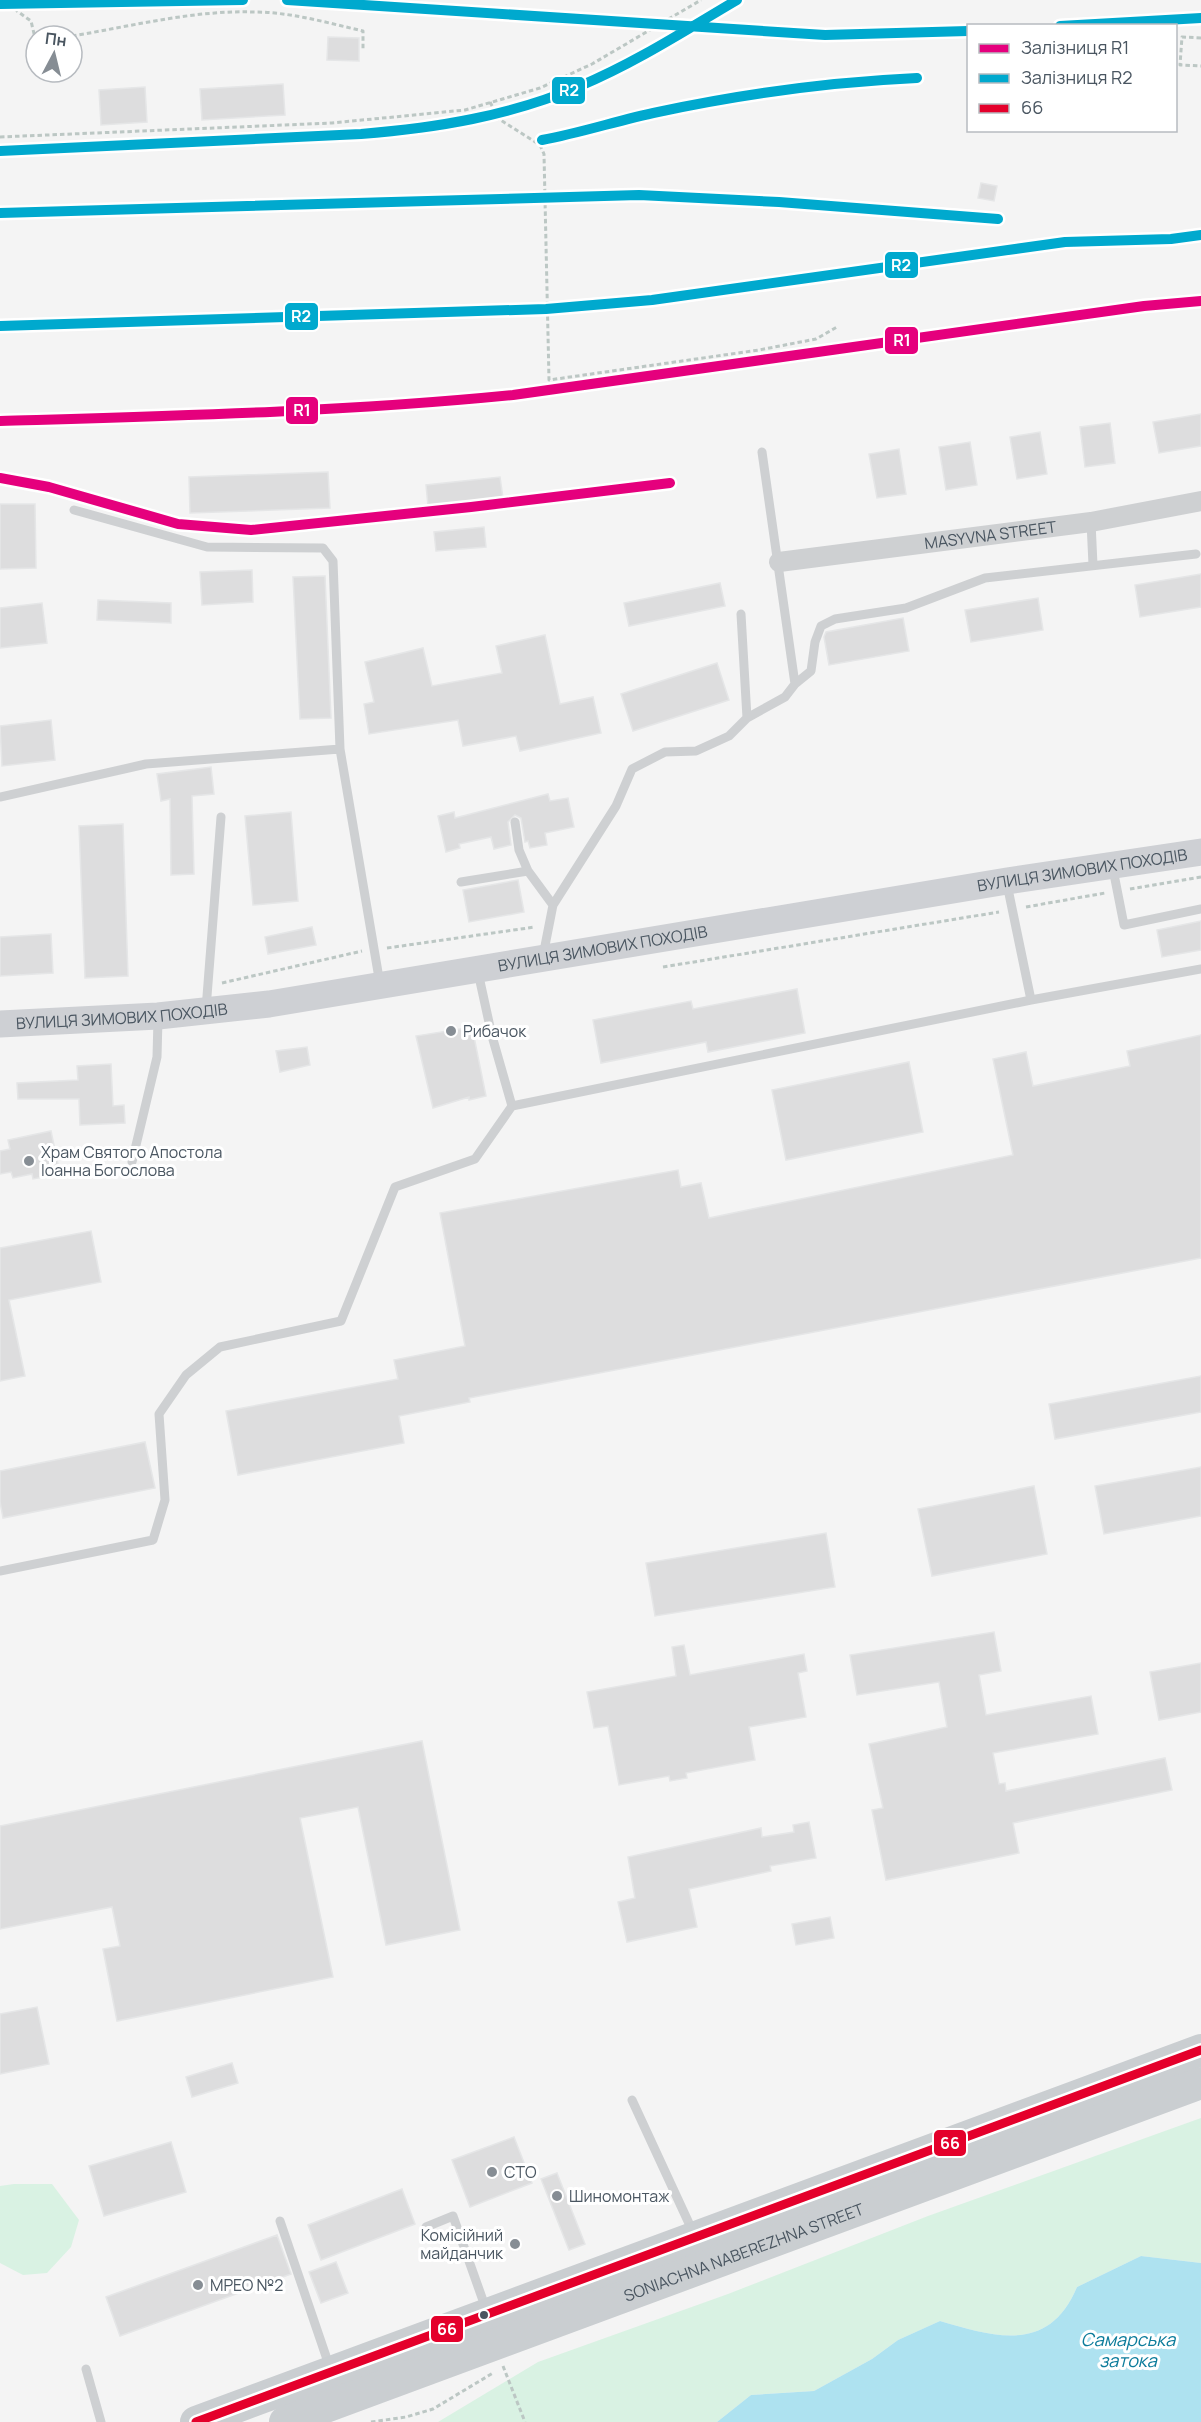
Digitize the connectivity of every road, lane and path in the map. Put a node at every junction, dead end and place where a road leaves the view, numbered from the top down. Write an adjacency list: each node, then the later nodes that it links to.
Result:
1 (16, 0): 3 (path)
2 (701, 0): 8 (path)
3 (33, 24)
4 (84, 34): 6 (path)
5 (1201, 38): 7 (path)
6 (363, 51)
7 (1201, 66)
8 (490, 102): 9 (path); 10 (path)
9 (0, 137)
10 (837, 327)
11 (762, 452): 16 (lane)
12 (1201, 501): 14 (street, MASYVNA STREET)
13 (74, 510): 21 (lane)
14 (1090, 522): 16 (street, MASYVNA STREET); 17 (lane)
15 (1196, 554): 17 (lane)
16 (779, 562): 19 (lane)
17 (1093, 565): 19 (lane)
18 (741, 614): 20 (lane)
19 (795, 684): 20 (lane)
20 (747, 718): 31 (lane)
21 (340, 749): 22 (lane); 35 (lane)
22 (0, 797)
23 (221, 817): 41 (lane)
24 (515, 822): 26 (lane)
25 (1201, 852): 28 (main road, ВУЛИЦЯ ЗИМОВИХ ПОХОДІВ)
26 (528, 871): 30 (lane); 31 (lane)
27 (1201, 878): 28 (path)
28 (1115, 879): 29 (main road, ВУЛИЦЯ ЗИМОВИХ ПОХОДІВ); 32 (path); 33 (lane)
29 (1007, 881): 32 (lane); 36 (main road, ВУЛИЦЯ ЗИМОВИХ ПОХОДІВ)
30 (461, 882)
31 (553, 905): 34 (lane)
32 (1013, 909): 37 (path); 42 (lane)
33 (1201, 909)
34 (548, 925): 35 (path); 36 (lane)
35 (373, 949): 40 (lane); 41 (path)
36 (543, 957): 39 (main road, ВУЛИЦЯ ЗИМОВИХ ПОХОДІВ)
37 (663, 967)
38 (1201, 969): 42 (lane)
39 (477, 970): 40 (main road, ВУЛИЦЯ ЗИМОВИХ ПОХОДІВ); 45 (lane)
40 (380, 986): 41 (main road, ВУЛИЦЯ ЗИМОВИХ ПОХОДІВ)
41 (207, 999): 43 (main road, ВУЛИЦЯ ЗИМОВИХ ПОХОДІВ)
42 (1031, 1000): 45 (lane)
43 (158, 1016): 44 (main road, ВУЛИЦЯ ЗИМОВИХ ПОХОДІВ); 46 (lane)
44 (0, 1024)
45 (513, 1106): 47 (lane)
46 (132, 1162)
47 (0, 1571)
48 (1201, 2050): 53 (main road, SONIACHNA NABEREZHNA STREET)
49 (1201, 2083): 54 (main road, SONIACHNA NABEREZHNA STREET)
50 (632, 2100): 53 (lane)
51 (280, 2221): 56 (lane)
52 (426, 2227): 54 (lane)
53 (695, 2237): 54 (main road, SONIACHNA NABEREZHNA STREET)
54 (495, 2337): 56 (main road, SONIACHNA NABEREZHNA STREET); 60 (path); 61 (path)
55 (86, 2369): 57 (lane)
56 (337, 2386): 58 (main road, SONIACHNA NABEREZHNA STREET); 59 (main road, SONIACHNA NABEREZHNA STREET)
57 (101, 2422)
58 (196, 2422)
59 (285, 2422)
60 (371, 2422)
61 (525, 2422)

